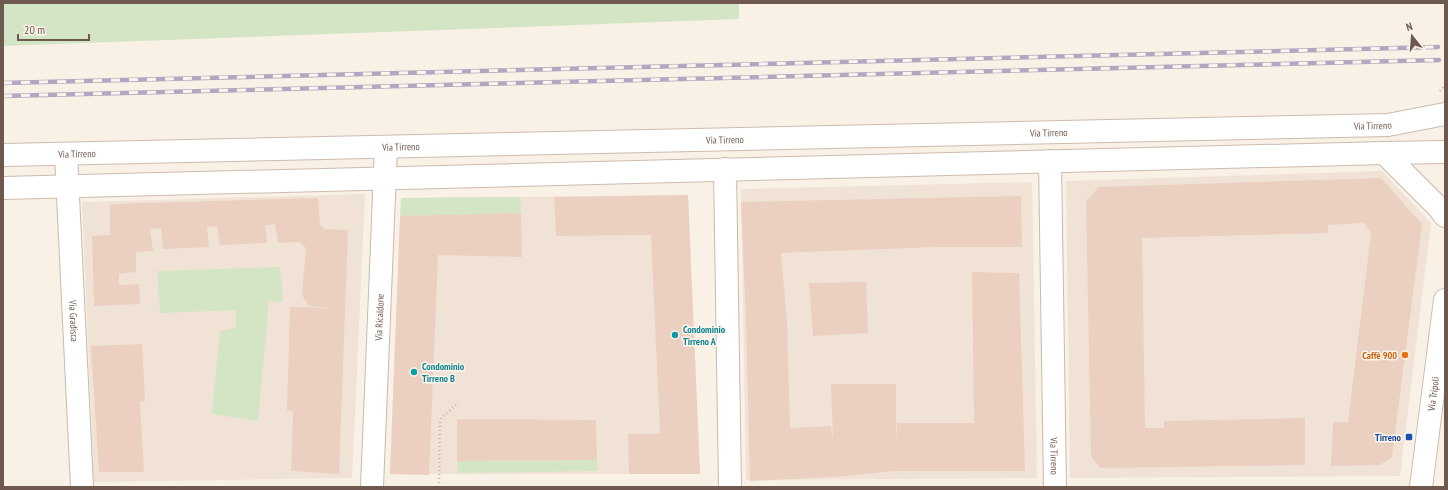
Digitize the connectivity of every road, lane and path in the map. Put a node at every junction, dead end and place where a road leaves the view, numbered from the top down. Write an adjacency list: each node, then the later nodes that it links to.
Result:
1 (1445, 85): 2 (path)
2 (1439, 93)
3 (1445, 114): 4 (street, Via Tirreno)
4 (386, 147): 7 (street, Via Tirreno); 11 (street, Via Ricaldone)
5 (1445, 152): 6 (street)
6 (1384, 153): 9 (street); 14 (street)
7 (66, 154): 8 (street, Via Tirreno); 12 (street, Via Gradisca)
8 (3, 155)
9 (1050, 161): 10 (street); 22 (street, Via Tirreno)
10 (726, 169): 11 (street); 21 (street)
11 (385, 178): 12 (street); 19 (street, Via Ricaldone)
12 (67, 186): 13 (street); 18 (street, Via Gradisca)
13 (3, 188)
14 (1445, 216)
15 (1445, 300): 16 (street, Via Tripoli)
16 (1444, 324): 23 (street, Via Tripoli)
17 (456, 405): 20 (path)
18 (82, 487)
19 (372, 487)
20 (439, 487)
21 (730, 487)
22 (1055, 487)
23 (1421, 487)

